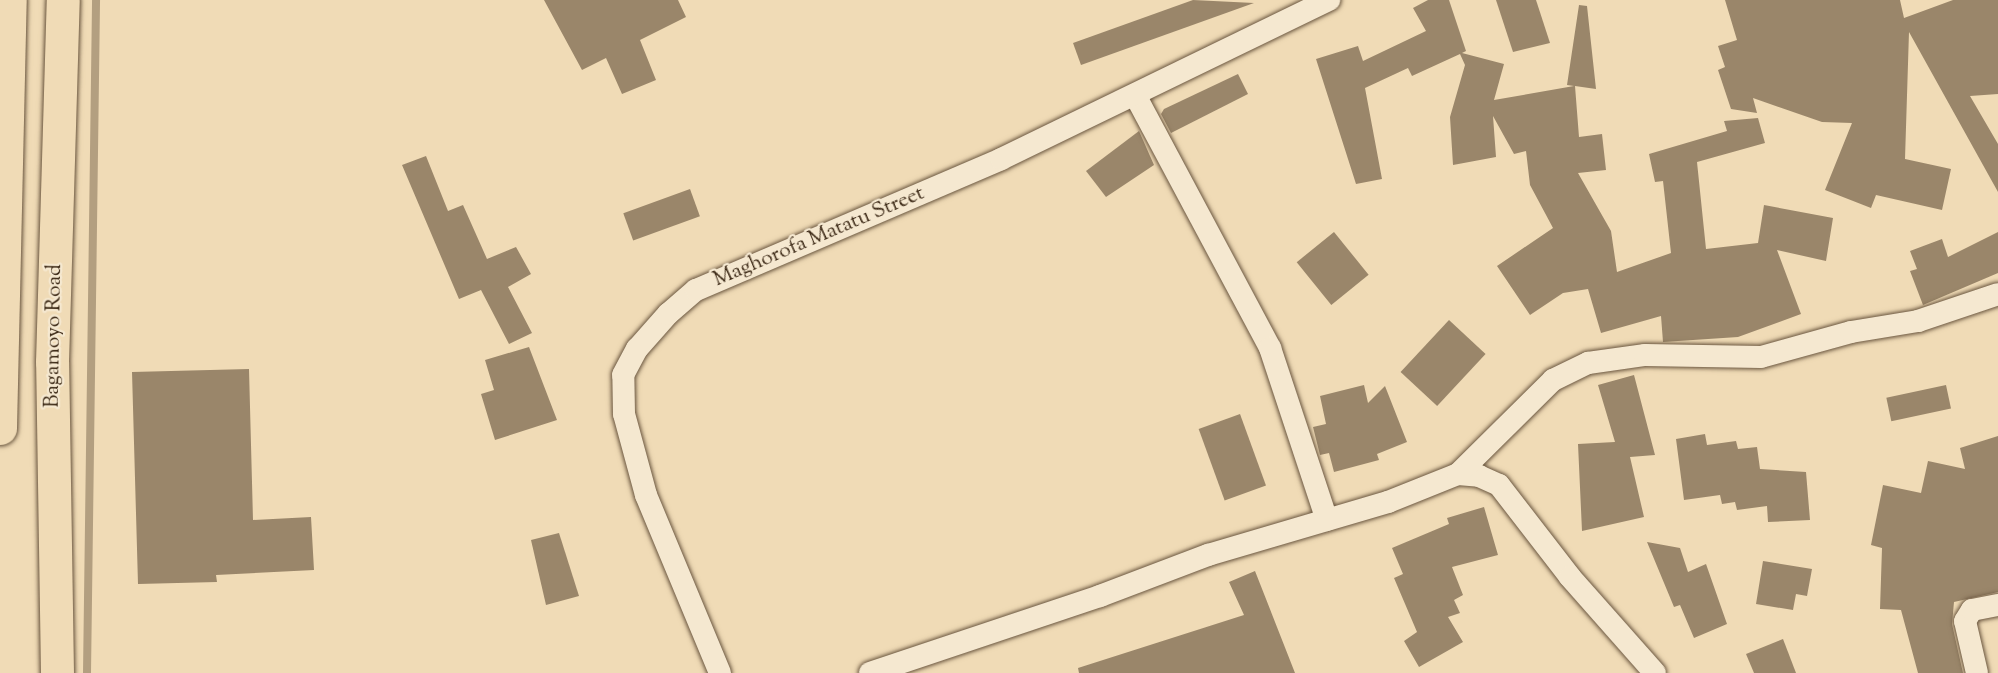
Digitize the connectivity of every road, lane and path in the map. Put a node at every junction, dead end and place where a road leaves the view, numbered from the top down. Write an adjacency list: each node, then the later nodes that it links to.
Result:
1 (10, 0): 6 (highway)
2 (63, 0): 10 (highway, Bagamoyo Road)
3 (1329, 0): 4 (street, Maghorofa Matatu Street)
4 (1136, 95): 8 (street); 11 (street, Maghorofa Matatu Street)
5 (1998, 294): 7 (street)
6 (0, 428)
7 (1458, 474): 8 (street); 13 (street)
8 (1327, 520): 12 (street)
9 (1998, 605): 14 (street)
10 (57, 673)
11 (720, 673)
12 (870, 673)
13 (1655, 673)
14 (1977, 673)

